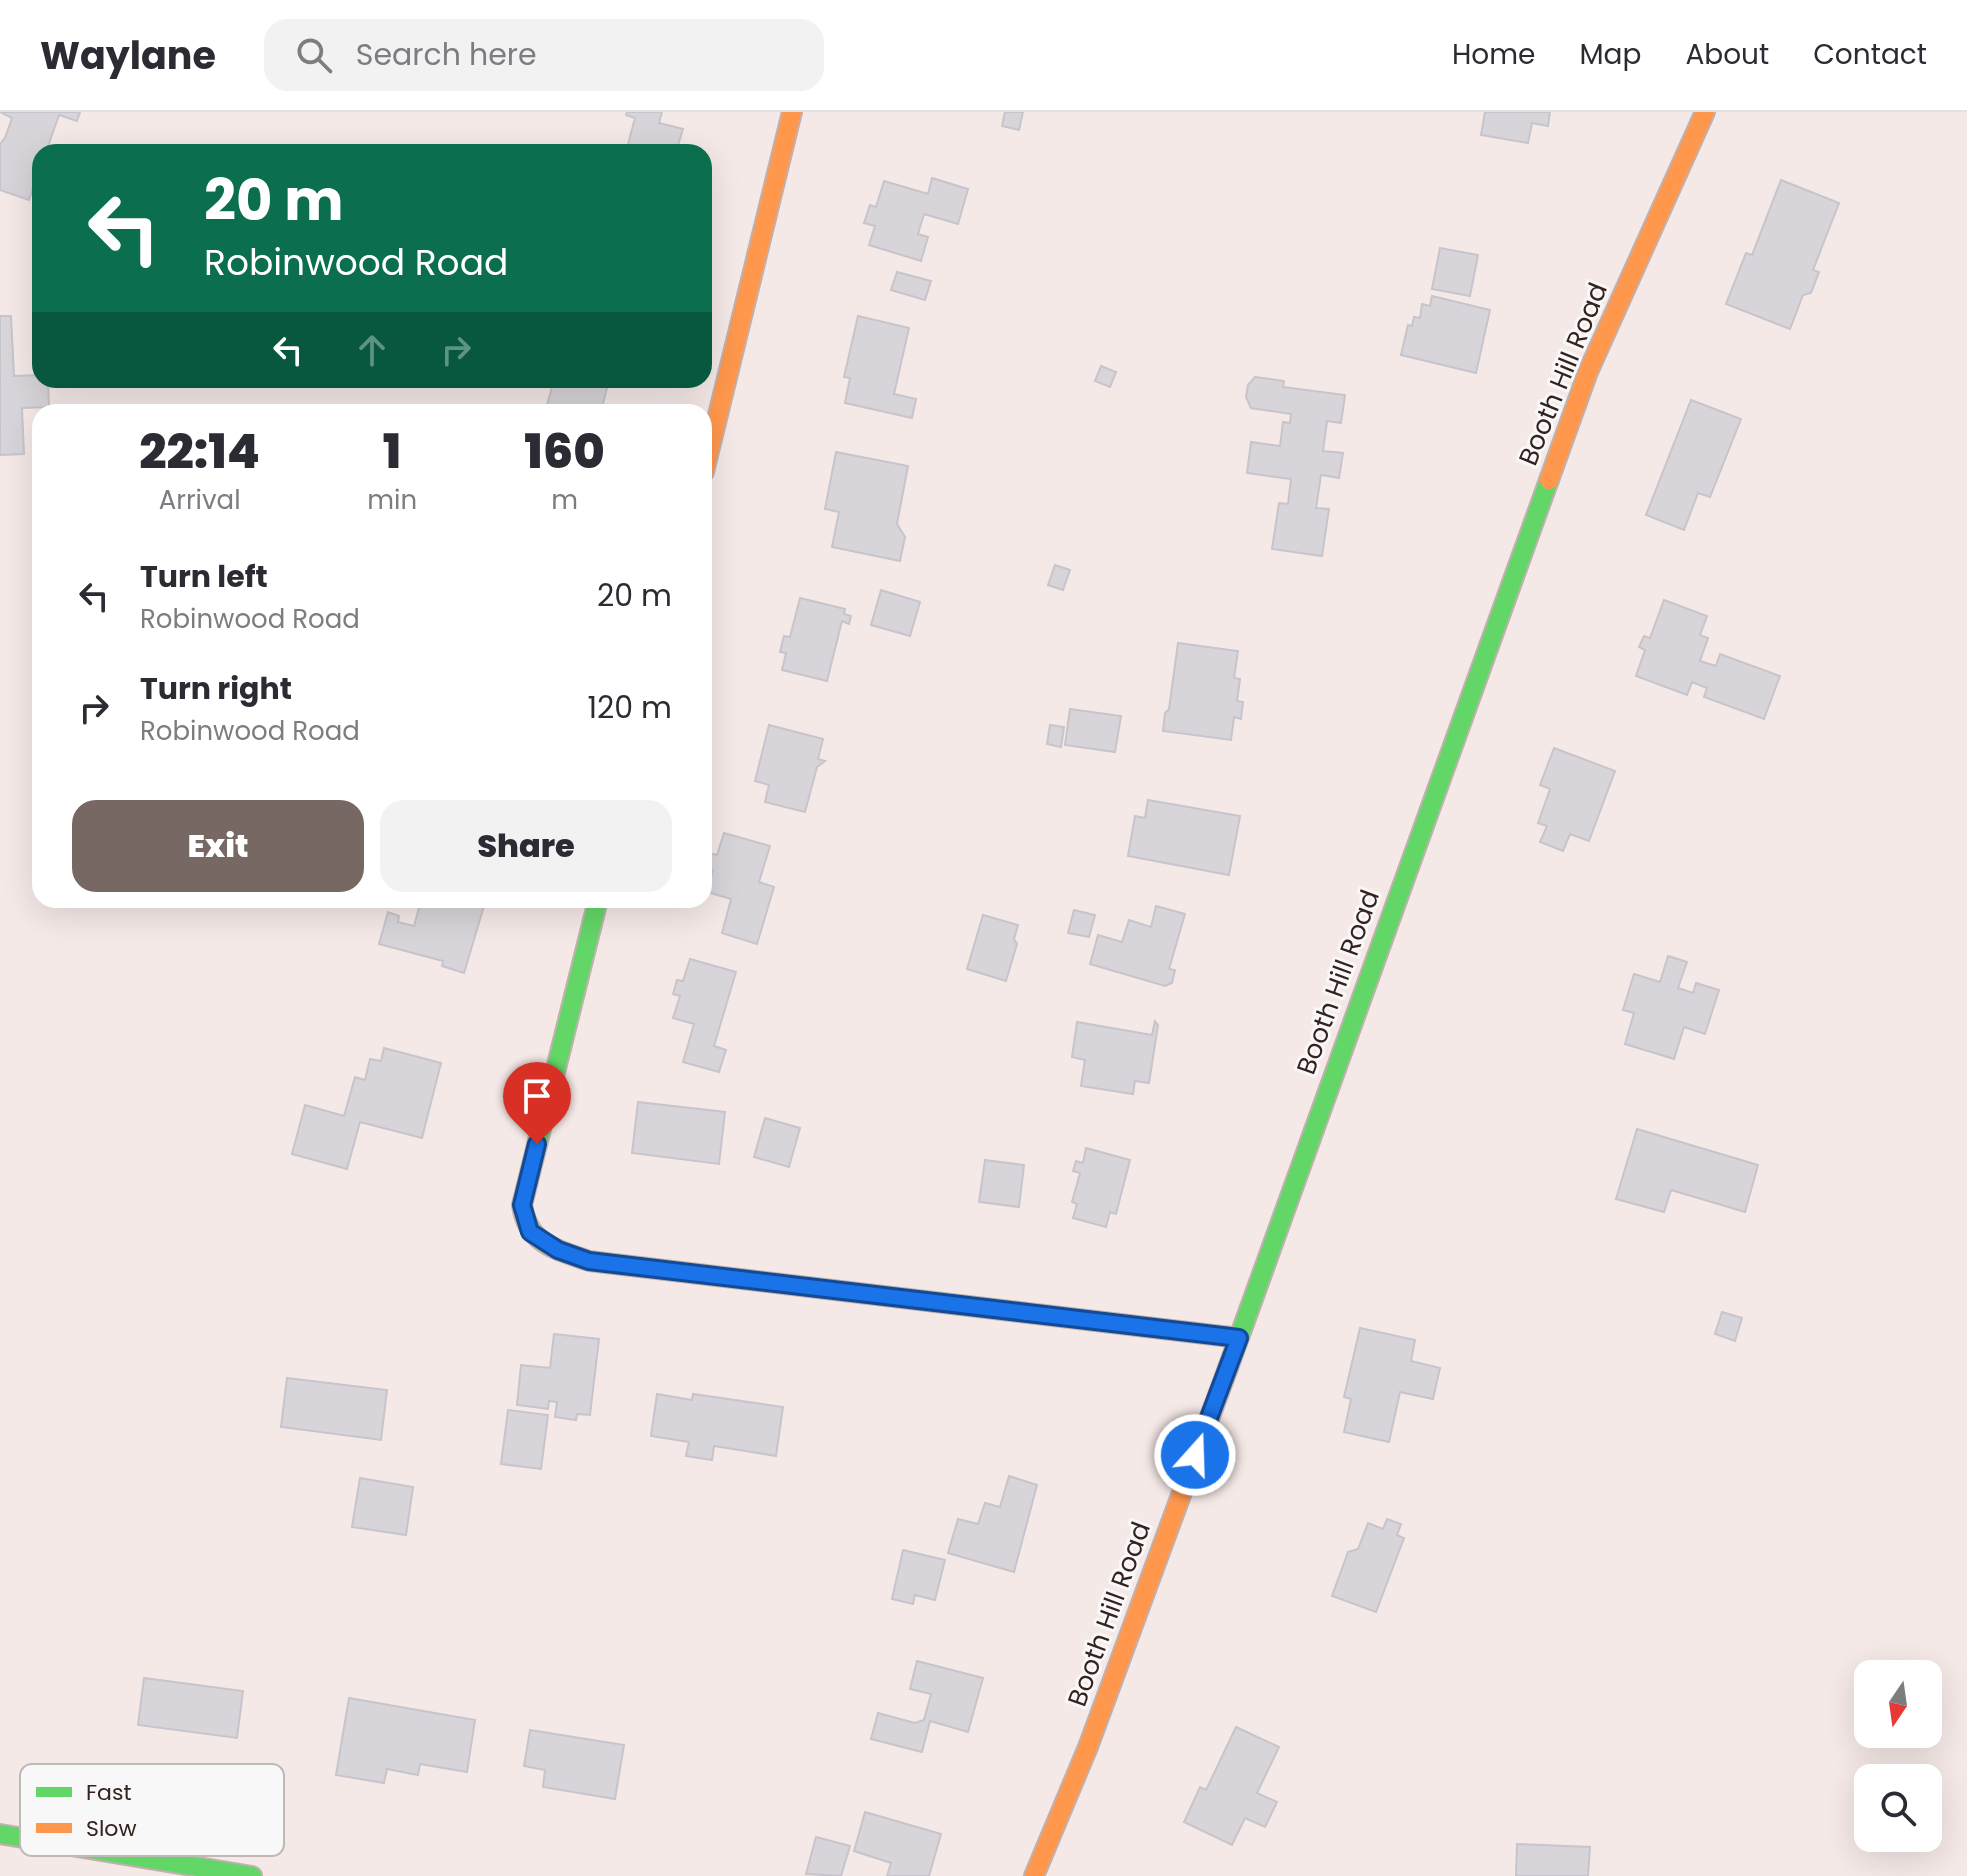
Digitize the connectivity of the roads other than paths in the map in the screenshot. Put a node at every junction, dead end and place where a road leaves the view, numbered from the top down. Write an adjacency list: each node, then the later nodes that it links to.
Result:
1 (792, 112): 3 (street)
2 (1705, 112): 5 (street, Booth Hill Road)
3 (712, 439)
4 (596, 908): 5 (street)
5 (1239, 1338): 10 (street, Booth Hill Road)
6 (0, 1834): 7 (street)
7 (20, 1837)
8 (132, 1856): 9 (street)
9 (252, 1876)
10 (1034, 1876)

